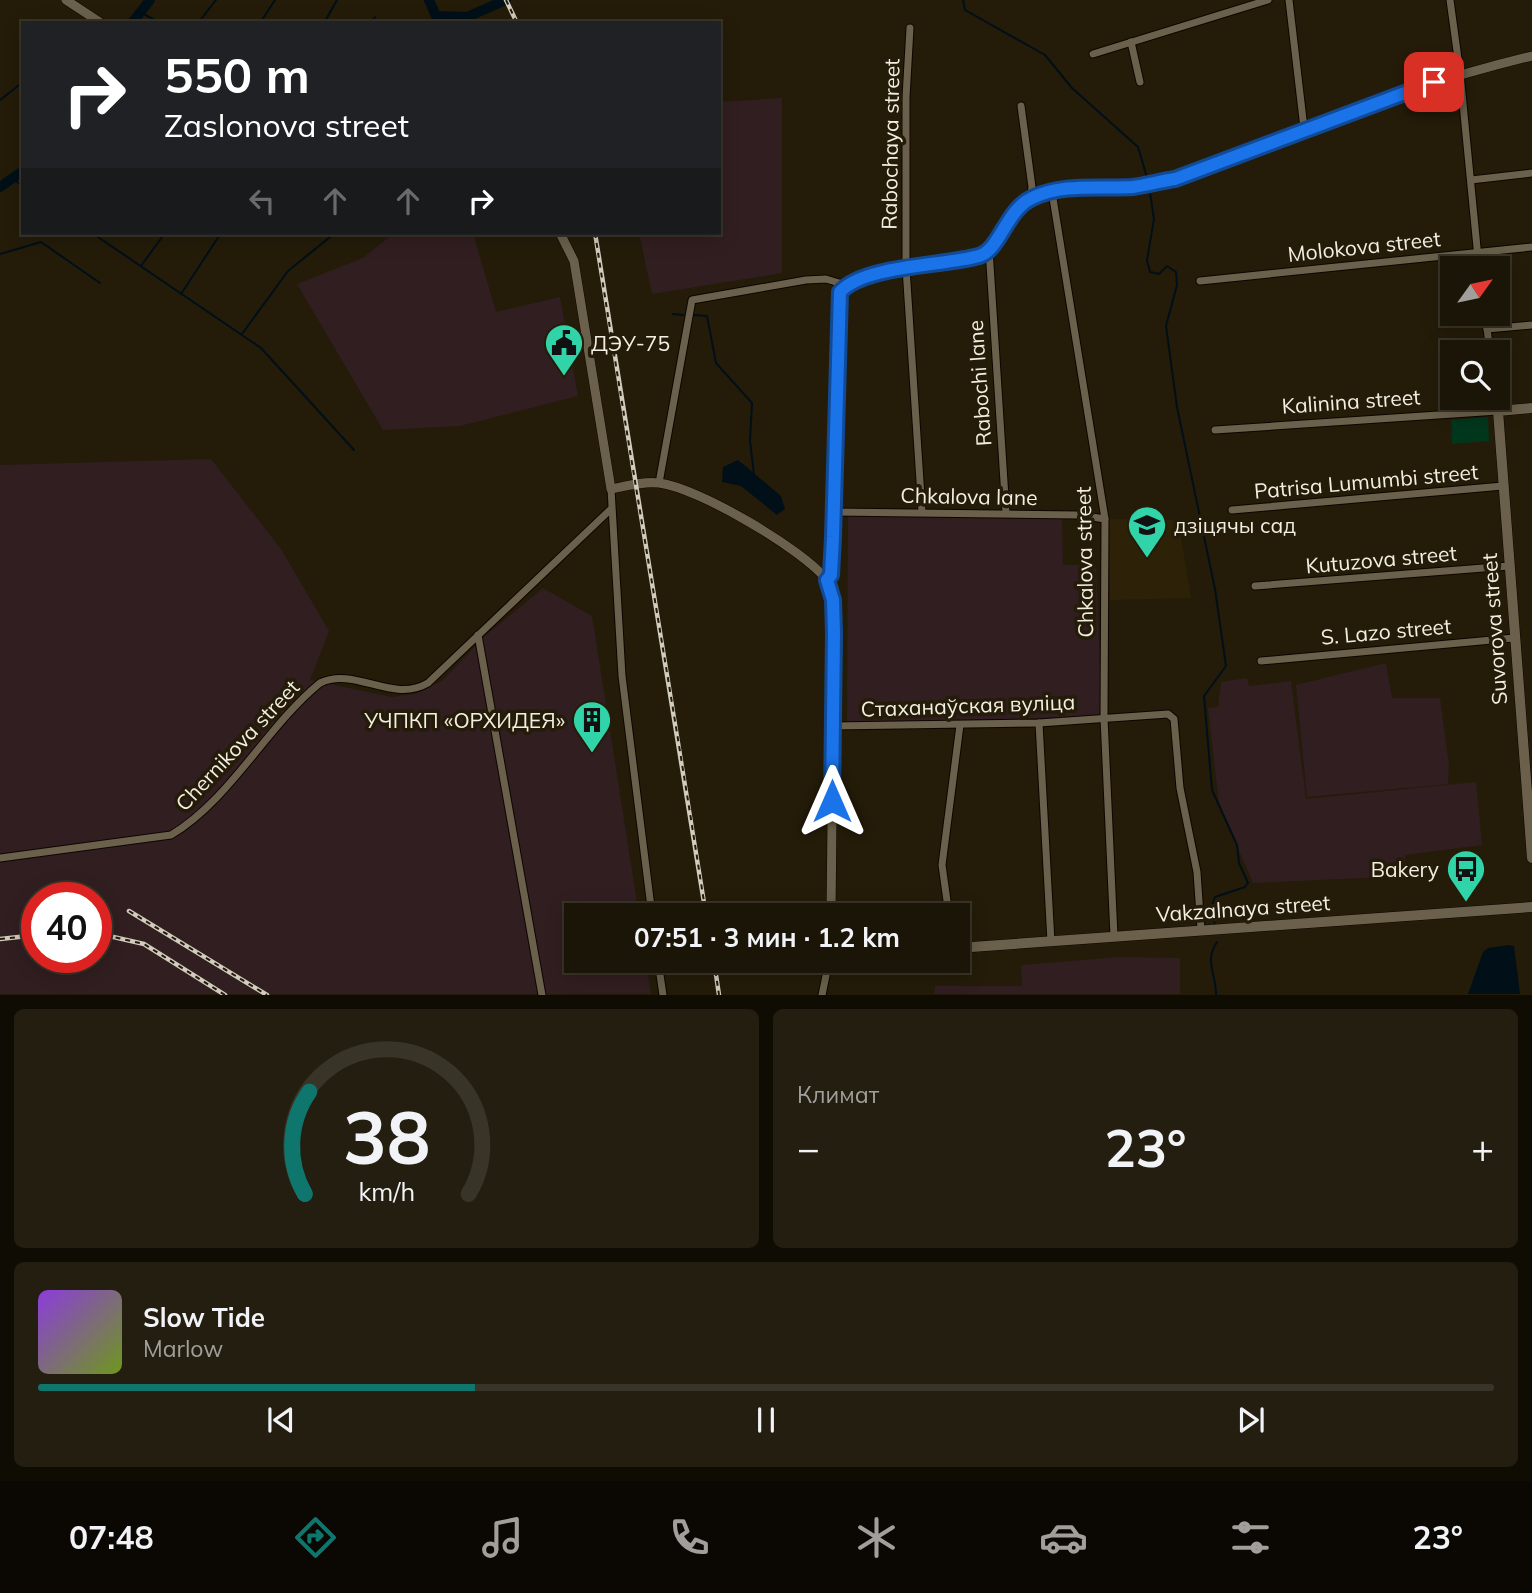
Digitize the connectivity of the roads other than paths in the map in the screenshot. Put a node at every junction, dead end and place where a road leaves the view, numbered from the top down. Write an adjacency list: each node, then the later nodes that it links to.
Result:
1 (66, 0): 5 (street)
2 (1268, 0): 7 (street)
3 (1289, 0): 13 (street)
4 (1450, 0): 10 (street)
5 (98, 21)
6 (910, 28): 23 (street, Rabochaya street)
7 (1131, 42): 8 (street); 11 (street)
8 (1093, 54)
9 (1532, 56): 10 (street)
10 (1460, 73): 13 (street); 15 (street)
11 (1140, 82)
12 (1021, 106): 17 (street)
13 (1304, 128): 16 (street)
14 (1532, 173): 15 (street)
15 (1471, 180): 21 (street)
16 (1052, 192): 17 (street); 41 (street, Chkalova street)
17 (1030, 199): 20 (street)
18 (561, 235): 35 (street)
19 (1532, 247): 21 (street, Molokova street)
20 (989, 250): 23 (street); 40 (street, Rabochi lane)
21 (1477, 252): 22 (street); 24 (street, Molokova street)
22 (1478, 256)
23 (906, 268): 25 (street); 39 (street, Rabochaya street)
24 (1200, 281)
25 (846, 285): 33 (street); 38 (street)
26 (1532, 325): 28 (street)
27 (1487, 326): 28 (street)
28 (1487, 329): 29 (street)
29 (1488, 340)
30 (1532, 408): 31 (main road, Kalinina street)
31 (1498, 411): 32 (street, Kalinina street); 34 (main road, Suvorova street)
32 (1215, 430)
33 (659, 482): 35 (street); 43 (street)
34 (1503, 486): 37 (street, Patrisa Lumumbi street); 42 (main road, Suvorova street)
35 (611, 489): 36 (street)
36 (611, 509): 45 (street, Chernikova street); 54 (street)
37 (1232, 510)
38 (833, 512): 39 (street, Chkalova lane); 43 (street)
39 (922, 512): 40 (street, Chkalova lane)
40 (1006, 513): 41 (street, Chkalova lane)
41 (1105, 519): 48 (street, Chkalova street)
42 (1509, 566): 44 (street, Kutuzova street); 46 (main road, Suvorova street)
43 (827, 580): 51 (street)
44 (1255, 586)
45 (478, 635): 52 (street, Chernikova street); 64 (street)
46 (1514, 638): 47 (street, S. Lazo street); 53 (main road, Suvorova street)
47 (1261, 661)
48 (1104, 718): 49 (street, Стаханаўская вуліца); 58 (street, Стаханаўская вуліца); 59 (street, Chkalova street)
49 (1039, 723): 50 (street, Стаханаўская вуліца); 60 (street)
50 (960, 725): 51 (street, Стаханаўская вуліца); 56 (street)
51 (832, 726): 55 (street)
52 (0, 858)
53 (1532, 859)
54 (650, 903)
55 (831, 903)
56 (947, 903)
57 (1532, 907): 58 (main road, Vakzalnaya street)
58 (1201, 930): 59 (main road, Vakzalnaya street)
59 (1114, 936): 60 (main road, Vakzalnaya street)
60 (1051, 942): 61 (main road, Vakzalnaya street)
61 (970, 947)
62 (660, 973): 65 (street)
63 (827, 973): 66 (street)
64 (542, 995)
65 (663, 995)
66 (822, 995)

